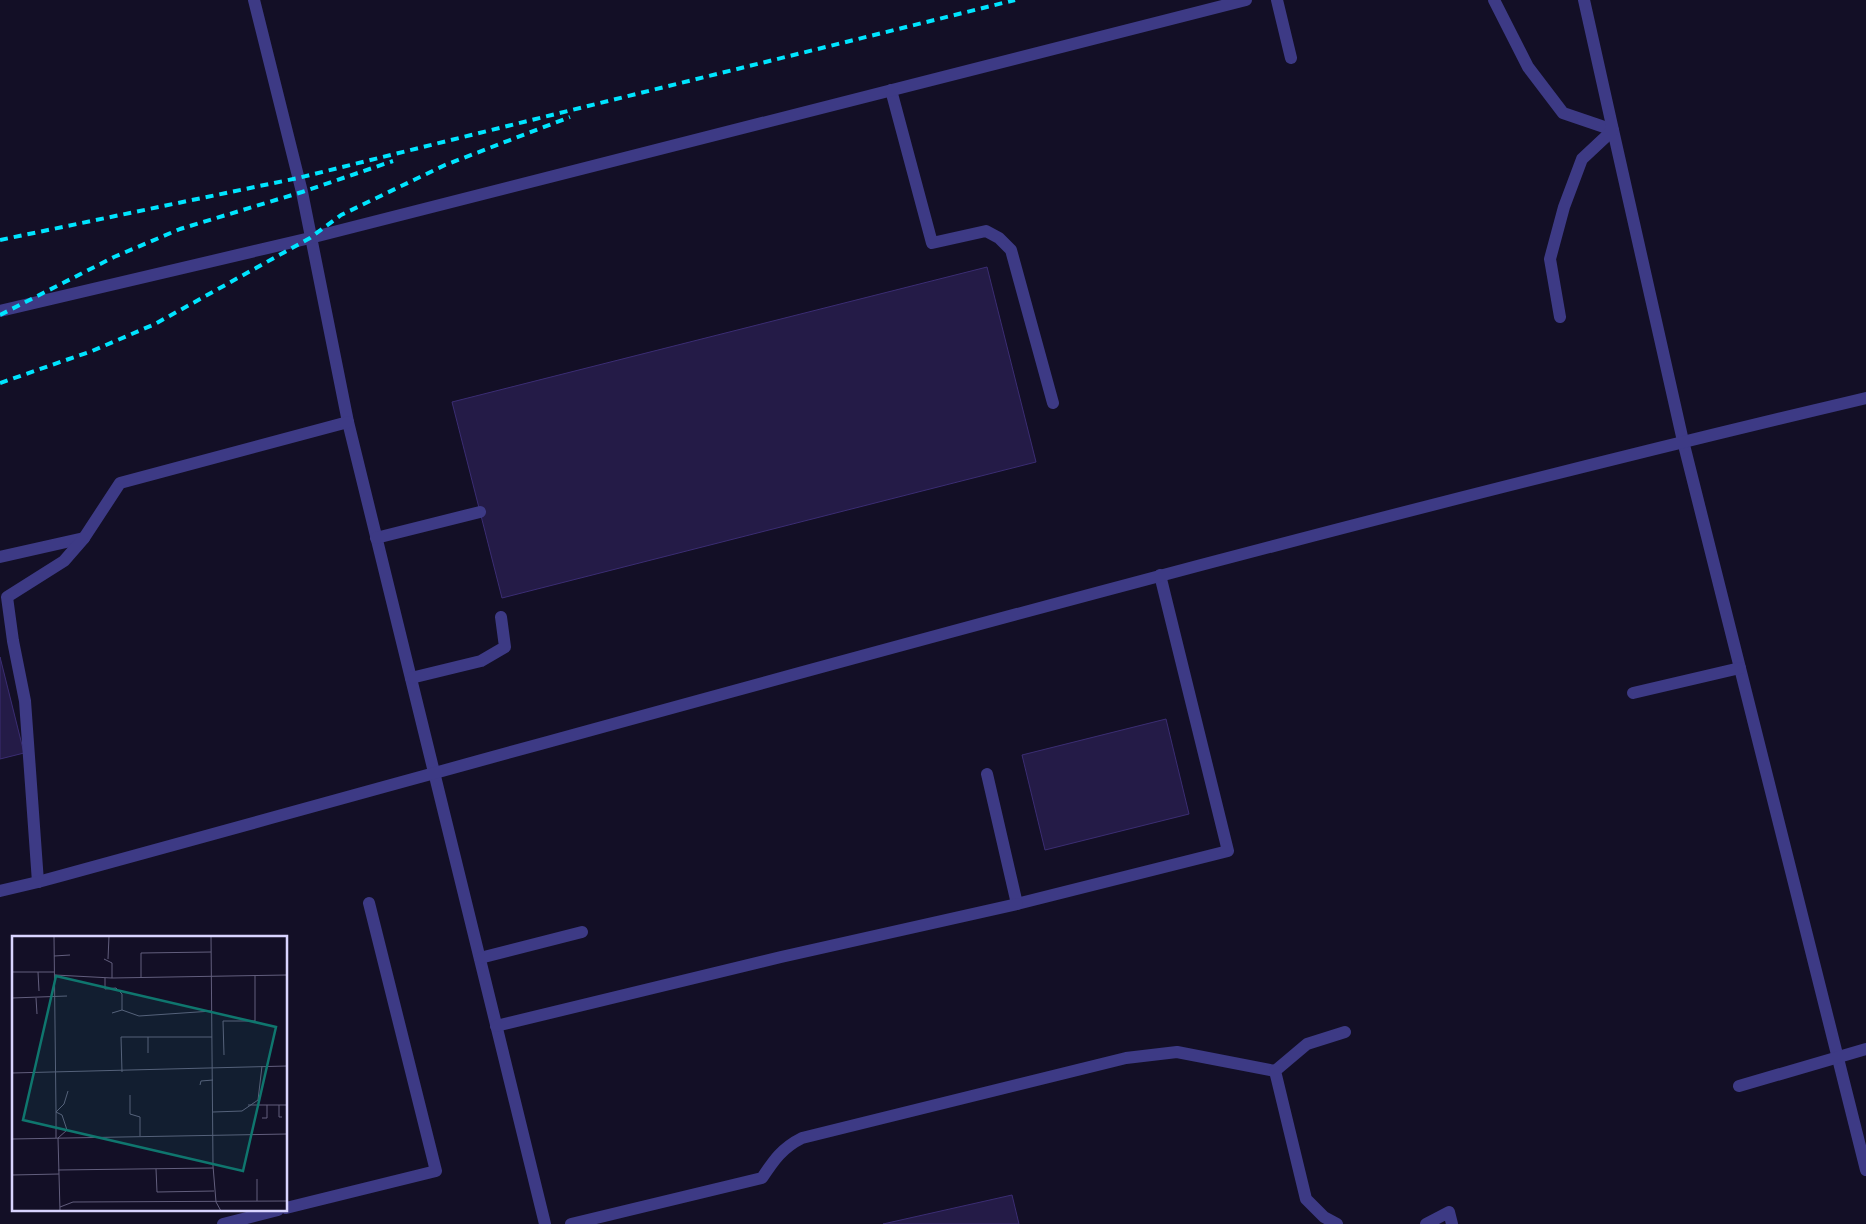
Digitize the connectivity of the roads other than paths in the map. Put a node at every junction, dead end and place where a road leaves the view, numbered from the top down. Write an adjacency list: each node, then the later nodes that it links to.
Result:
1 (254, 0): 9 (lane)
2 (1246, 0): 7 (lane)
3 (1277, 0): 6 (lane)
4 (1494, 0): 8 (lane)
5 (1584, 0): 8 (lane)
6 (1291, 58)
7 (891, 90): 9 (lane); 13 (lane)
8 (1613, 130): 11 (lane); 15 (lane)
9 (310, 238): 10 (lane); 14 (lane)
10 (0, 311)
11 (1560, 317)
12 (1866, 398): 15 (lane)
13 (1053, 403)
14 (348, 422): 17 (lane); 18 (lane)
15 (1683, 441): 20 (lane); 22 (lane)
16 (480, 512): 18 (lane)
17 (84, 538): 19 (lane); 27 (lane)
18 (376, 538): 23 (lane)
19 (0, 558)
20 (1160, 575): 25 (lane); 30 (lane)
21 (501, 617): 23 (lane)
22 (1740, 668): 24 (lane); 36 (lane)
23 (411, 678): 25 (lane)
24 (1633, 693)
25 (434, 774): 27 (lane); 32 (lane)
26 (987, 774): 30 (lane)
27 (38, 882): 28 (lane)
28 (0, 891)
29 (369, 903): 40 (lane)
30 (1017, 904): 33 (lane)
31 (582, 932): 32 (lane)
32 (480, 958): 33 (lane)
33 (496, 1026): 43 (lane)
34 (1345, 1032): 37 (lane)
35 (1866, 1049): 36 (lane)
36 (1837, 1057): 38 (lane); 39 (lane)
37 (1275, 1072): 44 (lane); 45 (lane)
38 (1739, 1086)
39 (1866, 1170)
40 (288, 1208)
41 (270, 1212): 42 (lane)
42 (223, 1224)
43 (545, 1224)
44 (571, 1224)
45 (1337, 1224)
46 (1426, 1224): 47 (lane)
47 (1452, 1224)

